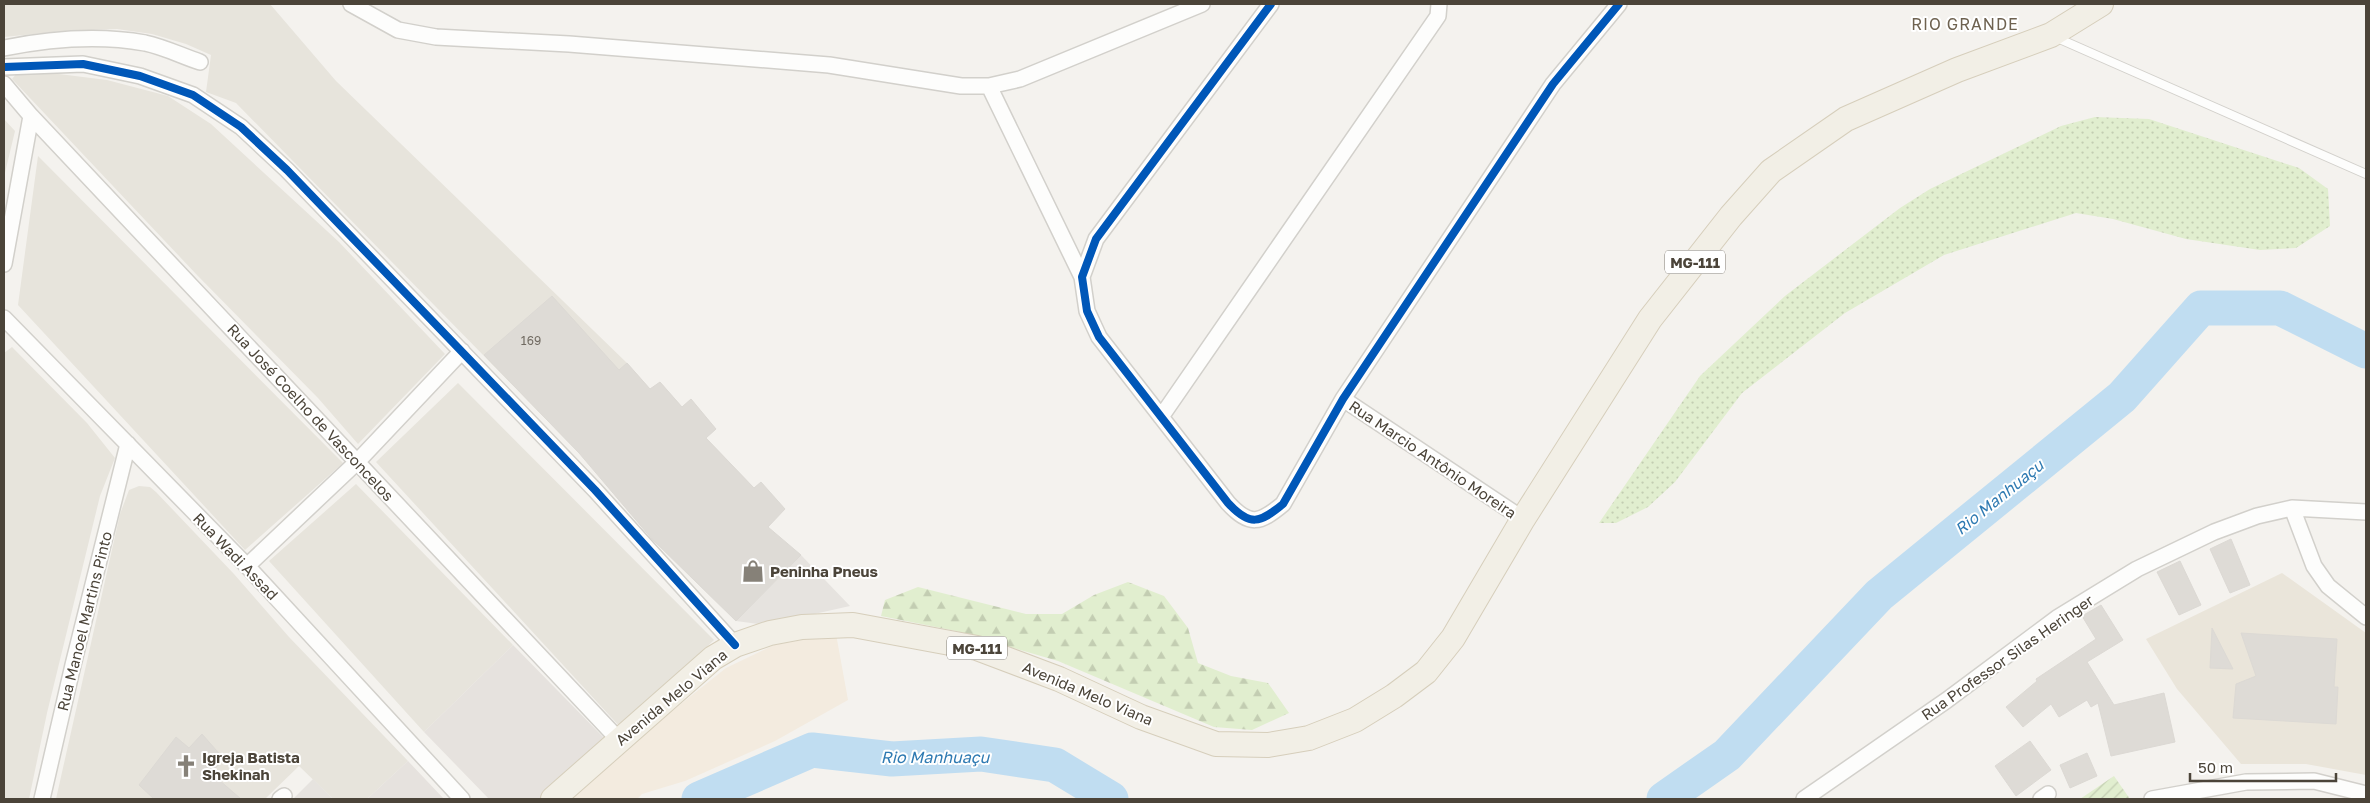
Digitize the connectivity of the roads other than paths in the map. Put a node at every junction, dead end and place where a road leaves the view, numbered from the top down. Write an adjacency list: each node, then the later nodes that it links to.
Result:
1 (351, 4): 12 (street)
2 (1202, 4): 12 (street)
3 (1272, 4): 16 (street)
4 (1439, 4): 20 (street)
5 (1619, 4): 19 (street)
6 (2101, 4): 7 (main road, MG-111)
7 (2051, 35): 14 (lane); 25 (main road, MG-111)
8 (4, 48): 9 (street)
9 (200, 62)
10 (4, 67): 18 (street)
11 (4, 84): 13 (street, Rua José Coelho de Vasconcelos)
12 (989, 86): 16 (street)
13 (31, 116): 15 (street); 22 (street, Rua José Coelho de Vasconcelos)
14 (2366, 174)
15 (4, 264)
16 (1082, 277): 20 (street)
17 (4, 318): 21 (street, Rua Wadi Assad)
18 (462, 351): 22 (street); 28 (street)
19 (1344, 399): 20 (street); 25 (street, Rua Marcio Antônio Moreira)
20 (1161, 417)
21 (128, 444): 26 (street, Rua Wadi Assad); 31 (street, Rua Manoel Martins Pinto)
22 (358, 461): 26 (street); 29 (street, Rua José Coelho de Vasconcelos)
23 (2292, 508): 24 (street, Rua Professor Silas Heringer); 27 (street); 34 (street, Rua Professor Silas Heringer)
24 (2366, 512)
25 (1523, 519): 28 (main road, Avenida Melo Viana / MG-111)
26 (247, 566): 32 (street, Rua Wadi Assad)
27 (2366, 617)
28 (734, 645): 29 (main road, Avenida Melo Viana / MG-111)
29 (619, 740): 33 (main road, Avenida Melo Viana / MG-111)
30 (2366, 794): 35 (street)
31 (42, 799)
32 (462, 799)
33 (553, 799)
34 (1804, 799)
35 (2152, 799)

